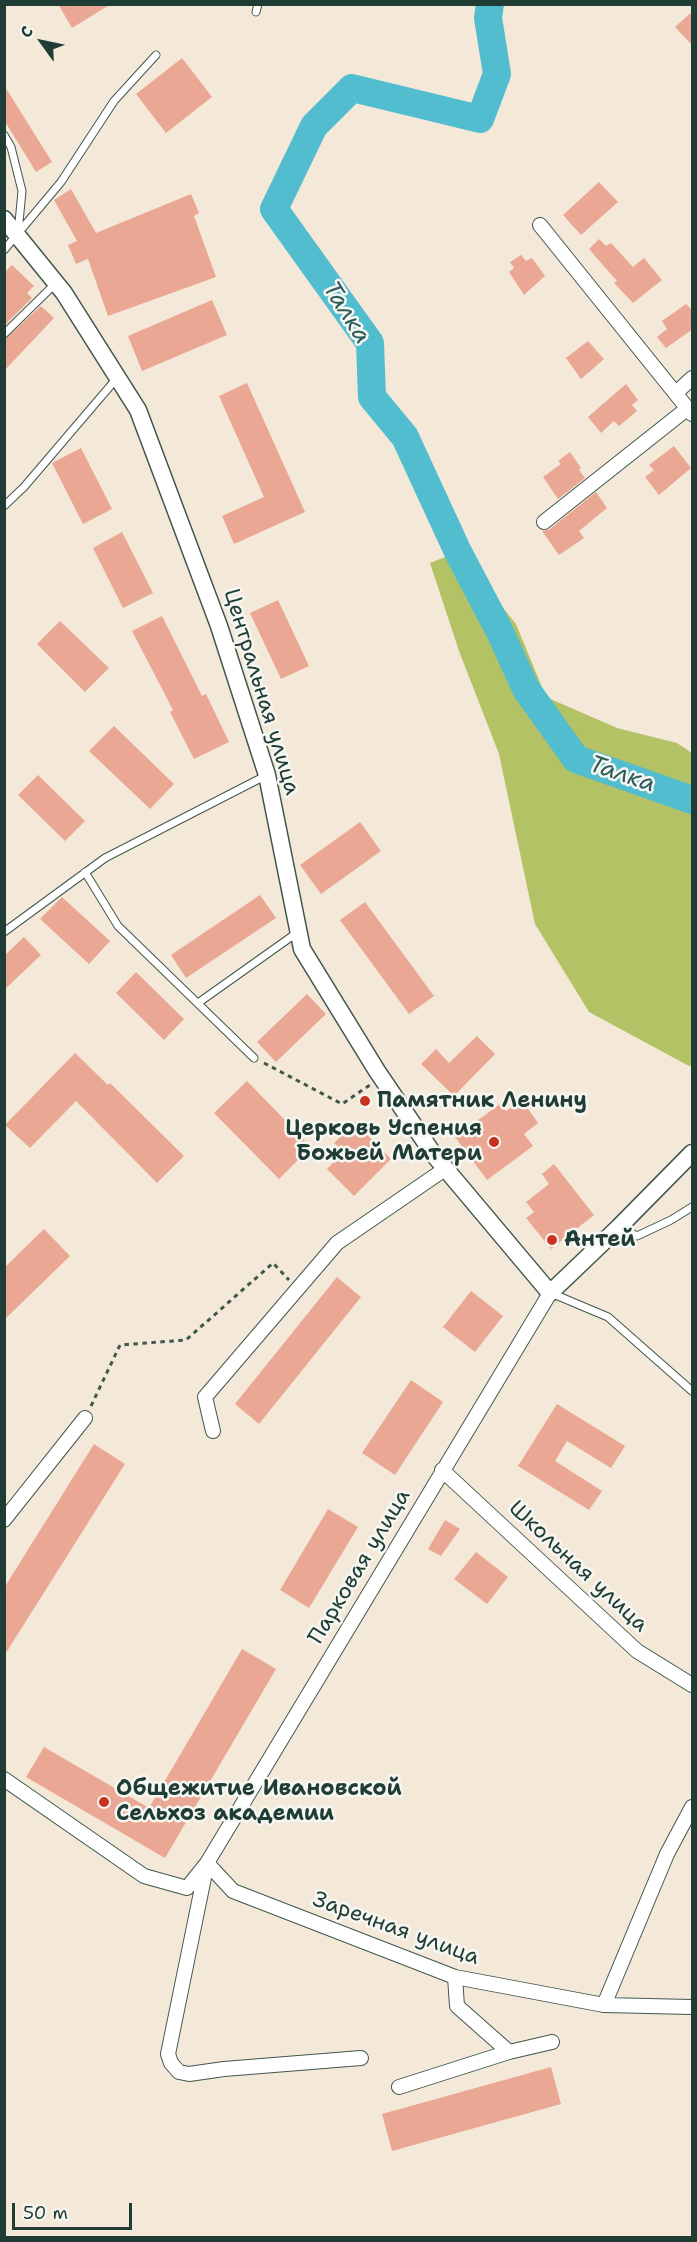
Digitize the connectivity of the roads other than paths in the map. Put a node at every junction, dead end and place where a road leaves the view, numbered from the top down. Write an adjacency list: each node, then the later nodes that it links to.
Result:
1 (156, 55): 5 (lane)
2 (4, 135): 5 (lane)
3 (4, 219): 5 (street, Центральная улица)
4 (540, 225): 11 (street)
5 (18, 236): 6 (lane); 7 (street, Центральная улица)
6 (4, 250)
7 (56, 283): 8 (lane); 9 (street, Центральная улица)
8 (4, 334)
9 (118, 376): 13 (lane); 15 (street, Центральная улица)
10 (693, 378): 11 (street)
11 (676, 393): 12 (street)
12 (690, 411): 14 (street)
13 (4, 506)
14 (544, 522)
15 (267, 776): 16 (lane); 18 (street, Центральная улица)
16 (85, 872): 17 (lane); 19 (lane)
17 (5, 930)
18 (298, 932): 19 (lane); 22 (street, Центральная улица)
19 (198, 1003): 20 (lane)
20 (254, 1058)
21 (693, 1153): 24 (street)
22 (445, 1169): 25 (street, Центральная улица); 28 (street)
23 (693, 1207): 24 (lane)
24 (619, 1227): 25 (street)
25 (550, 1293): 26 (lane); 29 (street, Парковая улица)
26 (693, 1391)
27 (85, 1418): 30 (street)
28 (213, 1431)
29 (442, 1470): 31 (street, Школьная улица); 34 (street, Парковая улица)
30 (4, 1520)
31 (693, 1685)
32 (4, 1779): 34 (street, Парковая улица)
33 (693, 1807): 36 (street)
34 (207, 1863): 35 (street, Заречная улица); 40 (street, Парковая улица)
35 (455, 1977): 36 (street, Заречная улица); 39 (street)
36 (604, 2005): 37 (street, Заречная улица)
37 (693, 2007)
38 (552, 2042): 39 (street)
39 (509, 2052): 41 (street)
40 (361, 2058)
41 (399, 2087)

